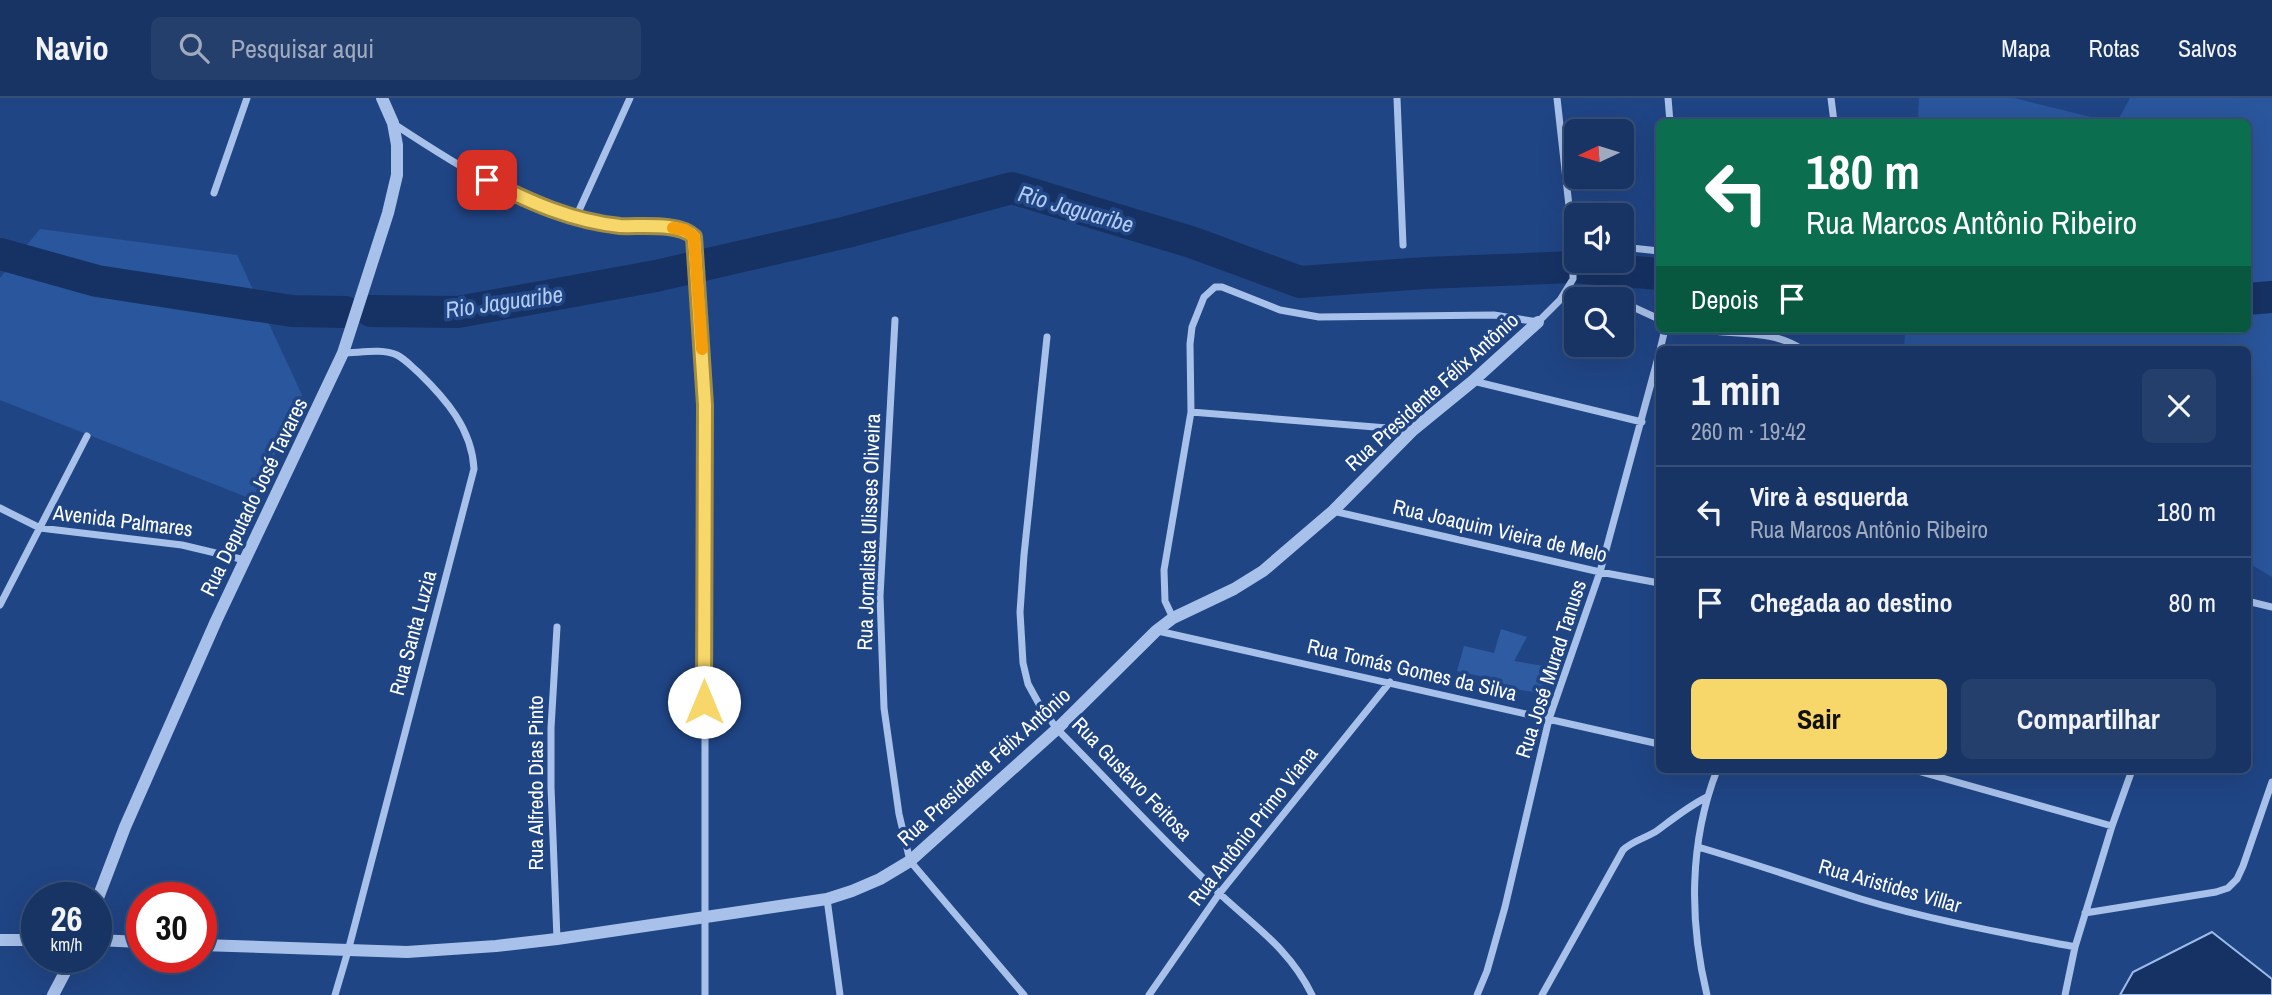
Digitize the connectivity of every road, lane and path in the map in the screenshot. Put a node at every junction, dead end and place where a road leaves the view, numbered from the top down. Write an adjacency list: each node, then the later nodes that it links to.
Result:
1 (247, 98): 11 (street)
2 (382, 98): 10 (street, Rua Deputado José Tavares)
3 (630, 98): 13 (street)
4 (1397, 98): 14 (street)
5 (1557, 98): 12 (street)
6 (1668, 98): 8 (street)
7 (1832, 98): 9 (street)
8 (1670, 119)
9 (1835, 119)
10 (393, 123): 13 (street); 25 (street, Rua Deputado José Tavares)
11 (214, 193)
12 (1570, 203)
13 (576, 217): 60 (street)
14 (1404, 246)
15 (1634, 248): 16 (street)
16 (1656, 251)
17 (1564, 293): 21 (street)
18 (1634, 308): 19 (street)
19 (1656, 318)
20 (895, 320): 55 (street, Rua Jornalista Ulisses Oliveira)
21 (1538, 322): 27 (street, Rua Presidente Félix Antônio); 28 (street)
22 (1745, 333): 24 (street)
23 (1047, 337): 46 (street, Rua Gustavo Feitosa)
24 (1797, 346)
25 (343, 353): 35 (street, Rua Deputado José Tavares); 66 (street, Rua Santa Luzia)
26 (1656, 368): 29 (street, Rua José Murad Tanuss)
27 (1473, 382): 29 (street); 30 (street, Rua Presidente Félix Antônio)
28 (1191, 412): 30 (street); 41 (street)
29 (1642, 422): 36 (street, Rua José Murad Tanuss)
30 (1413, 430): 33 (street, Rua Presidente Félix Antônio)
31 (87, 436): 34 (street)
32 (0, 508): 34 (street, Avenida Palmares)
33 (1333, 511): 36 (street, Rua Joaquim Vieira de Melo); 41 (street, Rua Presidente Félix Antônio)
34 (40, 528): 35 (street, Avenida Palmares); 39 (street)
35 (245, 560): 56 (street, Rua Deputado José Tavares)
36 (1600, 572): 37 (street, Rua Joaquim Vieira de Melo); 45 (street, Rua José Murad Tanuss)
37 (1656, 582)
38 (2251, 602): 40 (street)
39 (0, 605)
40 (2272, 607)
41 (1173, 618): 43 (street, Rua Presidente Félix Antônio)
42 (556, 627): 61 (street, Rua Alfredo Dias Pinto)
43 (1156, 631): 44 (street, Rua Tomás Gomes da Silva); 46 (street, Rua Presidente Félix Antônio)
44 (1390, 682): 45 (street, Rua Tomás Gomes da Silva); 57 (street, Rua Antônio Primo Viana)
45 (1549, 719): 47 (street, Rua Tomás Gomes da Silva); 75 (street, Rua José Murad Tanuss)
46 (1057, 729): 55 (street, Rua Presidente Félix Antônio); 57 (street, Rua Gustavo Feitosa)
47 (1656, 743)
48 (1716, 773): 52 (street)
49 (1925, 773): 53 (street)
50 (2131, 773): 53 (street)
51 (2272, 782): 59 (street)
52 (1707, 797): 54 (street); 76 (street)
53 (2112, 826): 59 (street)
54 (1698, 846): 65 (street, Rua Aristides Villar); 77 (street)
55 (911, 861): 58 (street, Rua Presidente Félix Antônio); 72 (street, Rua Jornalista Ulisses Oliveira)
56 (104, 882)
57 (1219, 894): 73 (street, Rua Antônio Primo Viana); 74 (street, Rua Gustavo Feitosa)
58 (827, 899): 60 (street, Rua Presidente Félix Antônio); 71 (street)
59 (2085, 913): 65 (street)
60 (704, 918): 61 (street, Rua Presidente Félix Antônio); 70 (street)
61 (557, 939): 66 (street, Rua Presidente Félix Antônio)
62 (0, 940): 63 (street)
63 (21, 940)
64 (217, 946): 66 (street, Rua Presidente Félix Antônio)
65 (2075, 947): 78 (street)
66 (348, 951): 69 (street, Rua Santa Luzia)
67 (64, 973): 68 (street)
68 (52, 995)
69 (335, 995)
70 (705, 995)
71 (840, 995)
72 (1024, 995)
73 (1149, 995)
74 (1312, 995)
75 (1477, 995)
76 (1542, 995)
77 (1707, 995)
78 (2065, 995)

